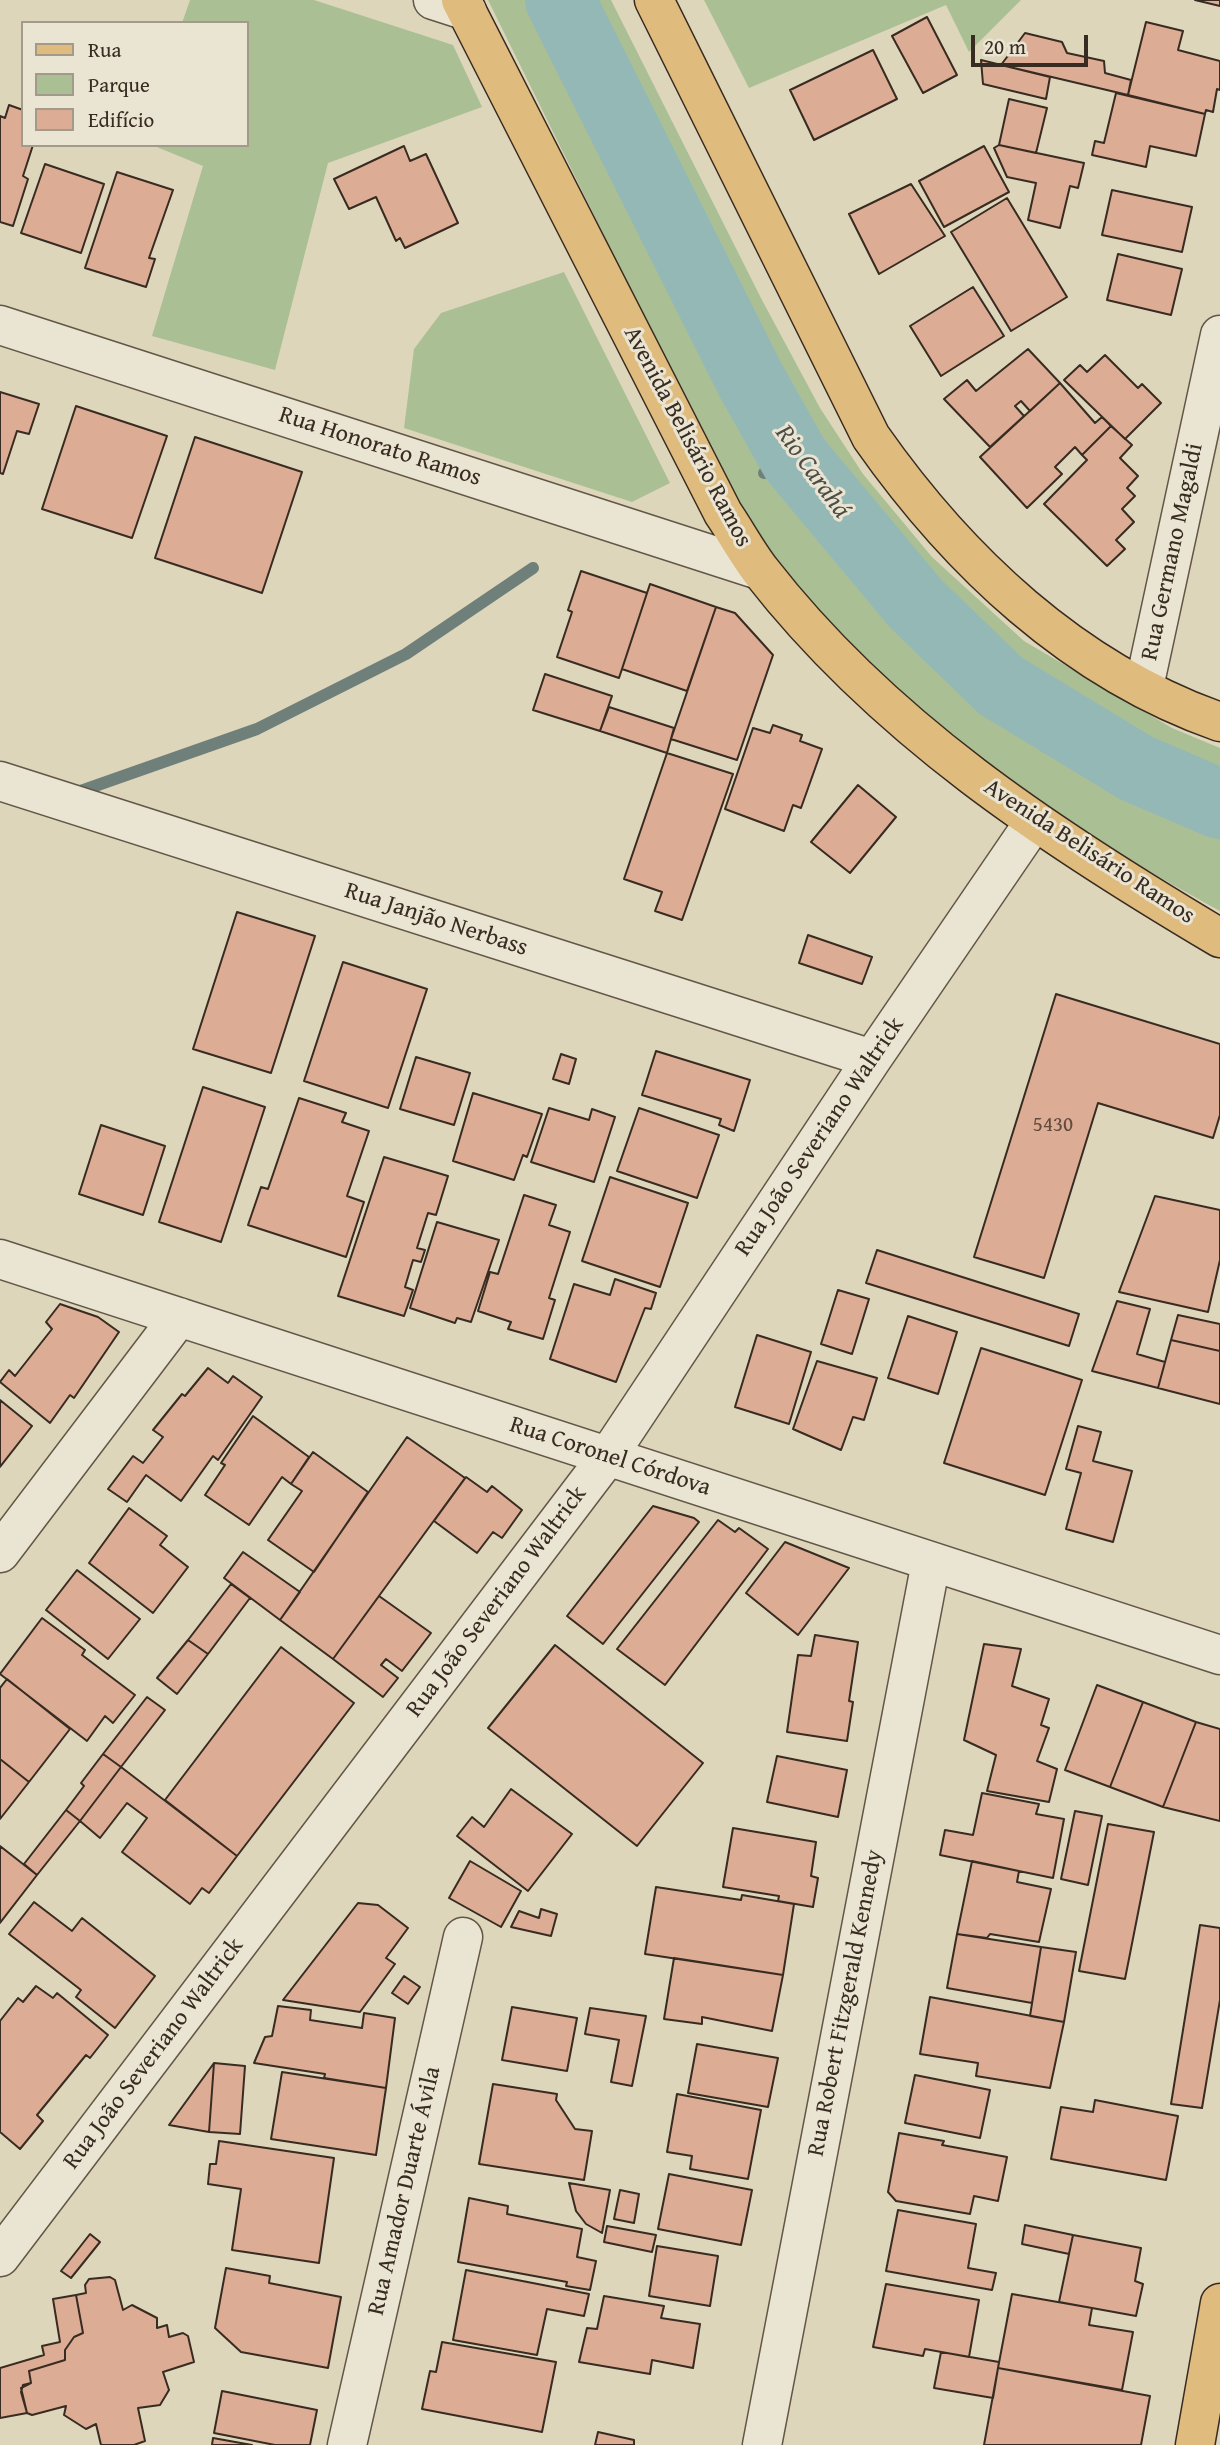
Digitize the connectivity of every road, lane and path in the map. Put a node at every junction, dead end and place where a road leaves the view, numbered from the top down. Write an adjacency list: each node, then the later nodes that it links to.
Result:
1 (654, 0): 6 (main road)
2 (453, 4): 5 (main road, Avenida Belisário Ramos)
3 (0, 325): 5 (street, Rua Honorato Ramos)
4 (1220, 335): 6 (street, Rua Germano Magaldi)
5 (760, 569): 9 (main road, Avenida Belisário Ramos)
6 (1144, 687): 7 (main road)
7 (1220, 722)
8 (0, 781): 11 (street, Rua Janjão Nerbass)
9 (1034, 822): 10 (main road, Avenida Belisário Ramos); 11 (street, Rua João Severiano Waltrick)
10 (1220, 937)
11 (872, 1059): 14 (street, Rua João Severiano Waltrick)
12 (0, 1259): 13 (street, Rua Coronel Córdova)
13 (179, 1317): 14 (street, Rua Coronel Córdova); 15 (street)
14 (608, 1456): 16 (street, Rua Coronel Córdova); 19 (street, Rua João Severiano Waltrick)
15 (0, 1553)
16 (931, 1562): 17 (street, Rua Coronel Córdova); 22 (street, Rua Robert Fitzgerald Kennedy)
17 (1220, 1655)
18 (463, 1937): 21 (street, Rua Amador Duarte Ávila)
19 (0, 2257)
20 (1220, 2303): 23 (main road)
21 (347, 2445)
22 (762, 2445)
23 (1195, 2445)

